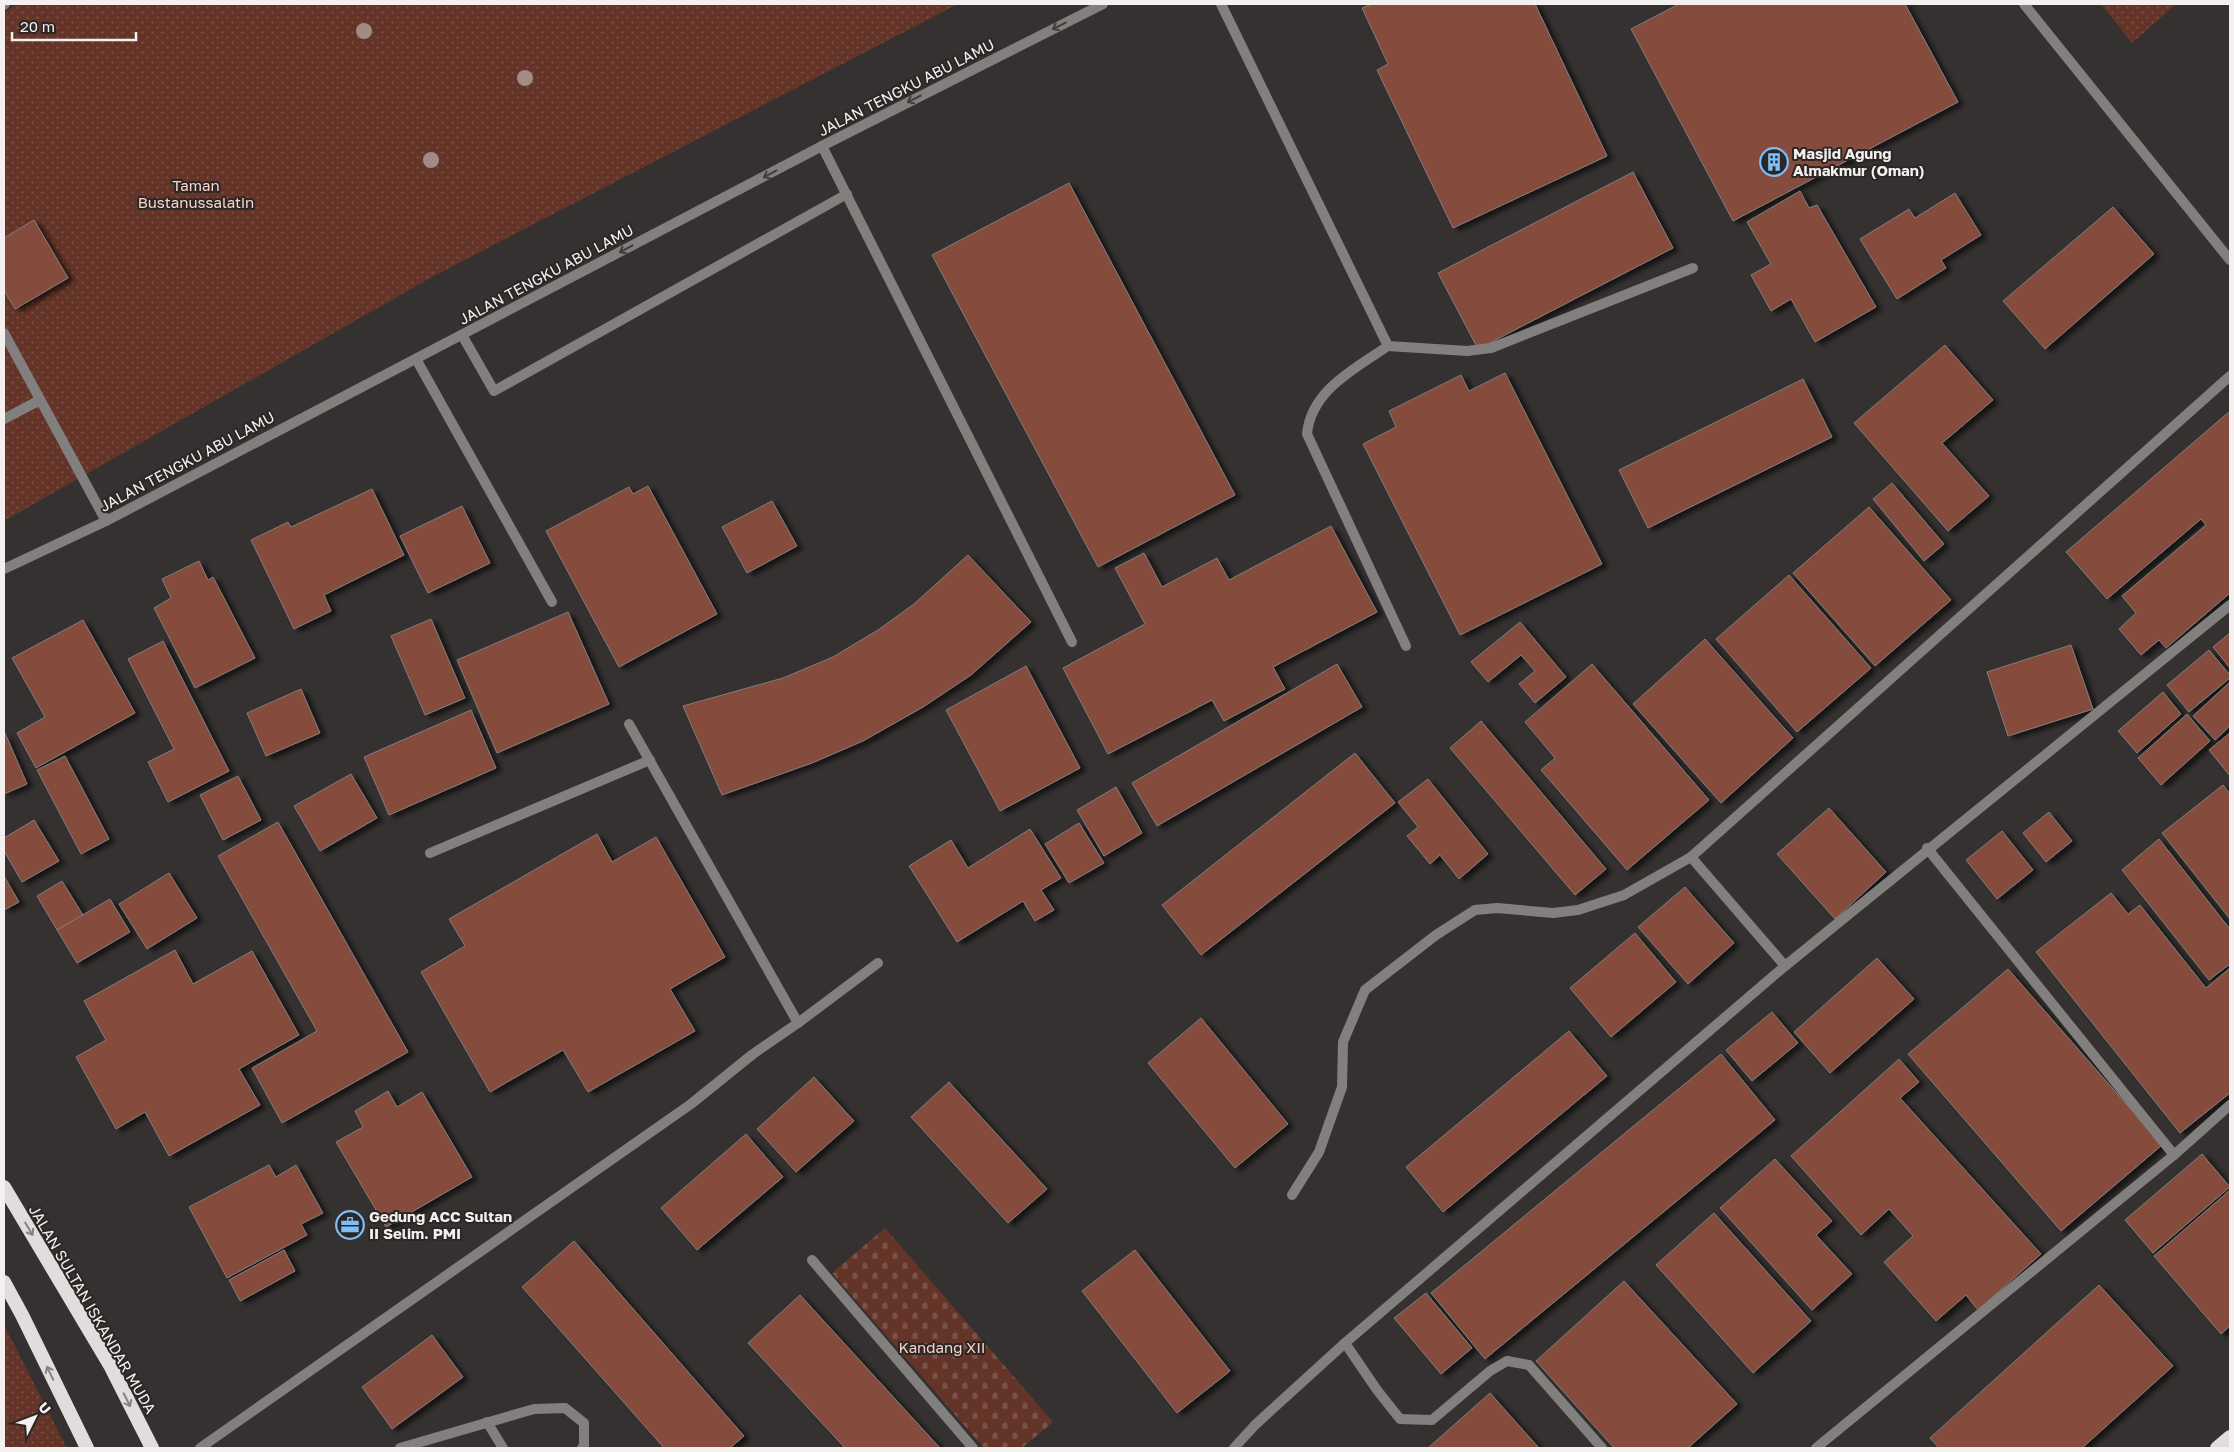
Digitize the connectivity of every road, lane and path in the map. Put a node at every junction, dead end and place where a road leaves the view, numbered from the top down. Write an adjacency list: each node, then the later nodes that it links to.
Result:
1 (1102, 4): 4 (street, JALAN TENGKU ABU LAMU, one-way to 4)
2 (1221, 4): 10 (street)
3 (2024, 4): 6 (street)
4 (822, 146): 5 (street); 9 (street, JALAN TENGKU ABU LAMU, one-way to 9)
5 (847, 194): 9 (street); 19 (street)
6 (2230, 260)
7 (1693, 268): 10 (street)
8 (4, 333): 13 (street)
9 (462, 335): 11 (street, JALAN TENGKU ABU LAMU)
10 (1388, 346): 20 (street)
11 (416, 359): 15 (street, JALAN TENGKU ABU LAMU); 17 (street)
12 (2230, 376): 25 (street)
13 (40, 400): 14 (street); 15 (street)
14 (4, 418)
15 (106, 521): 16 (street, JALAN TENGKU ABU LAMU)
16 (4, 570)
17 (552, 602)
18 (2230, 605): 23 (street)
19 (1072, 642)
20 (1406, 646)
21 (629, 724): 22 (street)
22 (650, 760): 24 (street); 28 (street)
23 (1927, 848): 27 (street); 30 (street)
24 (430, 853)
25 (1691, 857): 27 (street); 32 (street)
26 (878, 963): 28 (street)
27 (1785, 966): 35 (street)
28 (798, 1023): 40 (street)
29 (2230, 1105): 30 (street)
30 (2174, 1155): 47 (street)
31 (4, 1187): 39 (highway, JALAN SULTAN ISKANDAR MUDA, one-way to 39)
32 (1292, 1195)
33 (812, 1260): 44 (street)
34 (4, 1282): 38 (highway, one-way to 34)
35 (1346, 1343): 45 (street); 46 (street)
36 (487, 1422): 41 (street); 42 (street); 43 (street)
37 (2230, 1437): 48 (highway)
38 (87, 1448)
39 (152, 1448)
40 (200, 1448)
41 (400, 1448)
42 (503, 1448)
43 (582, 1448)
44 (973, 1448)
45 (1234, 1448)
46 (1602, 1448)
47 (1816, 1448)
48 (2217, 1448)

